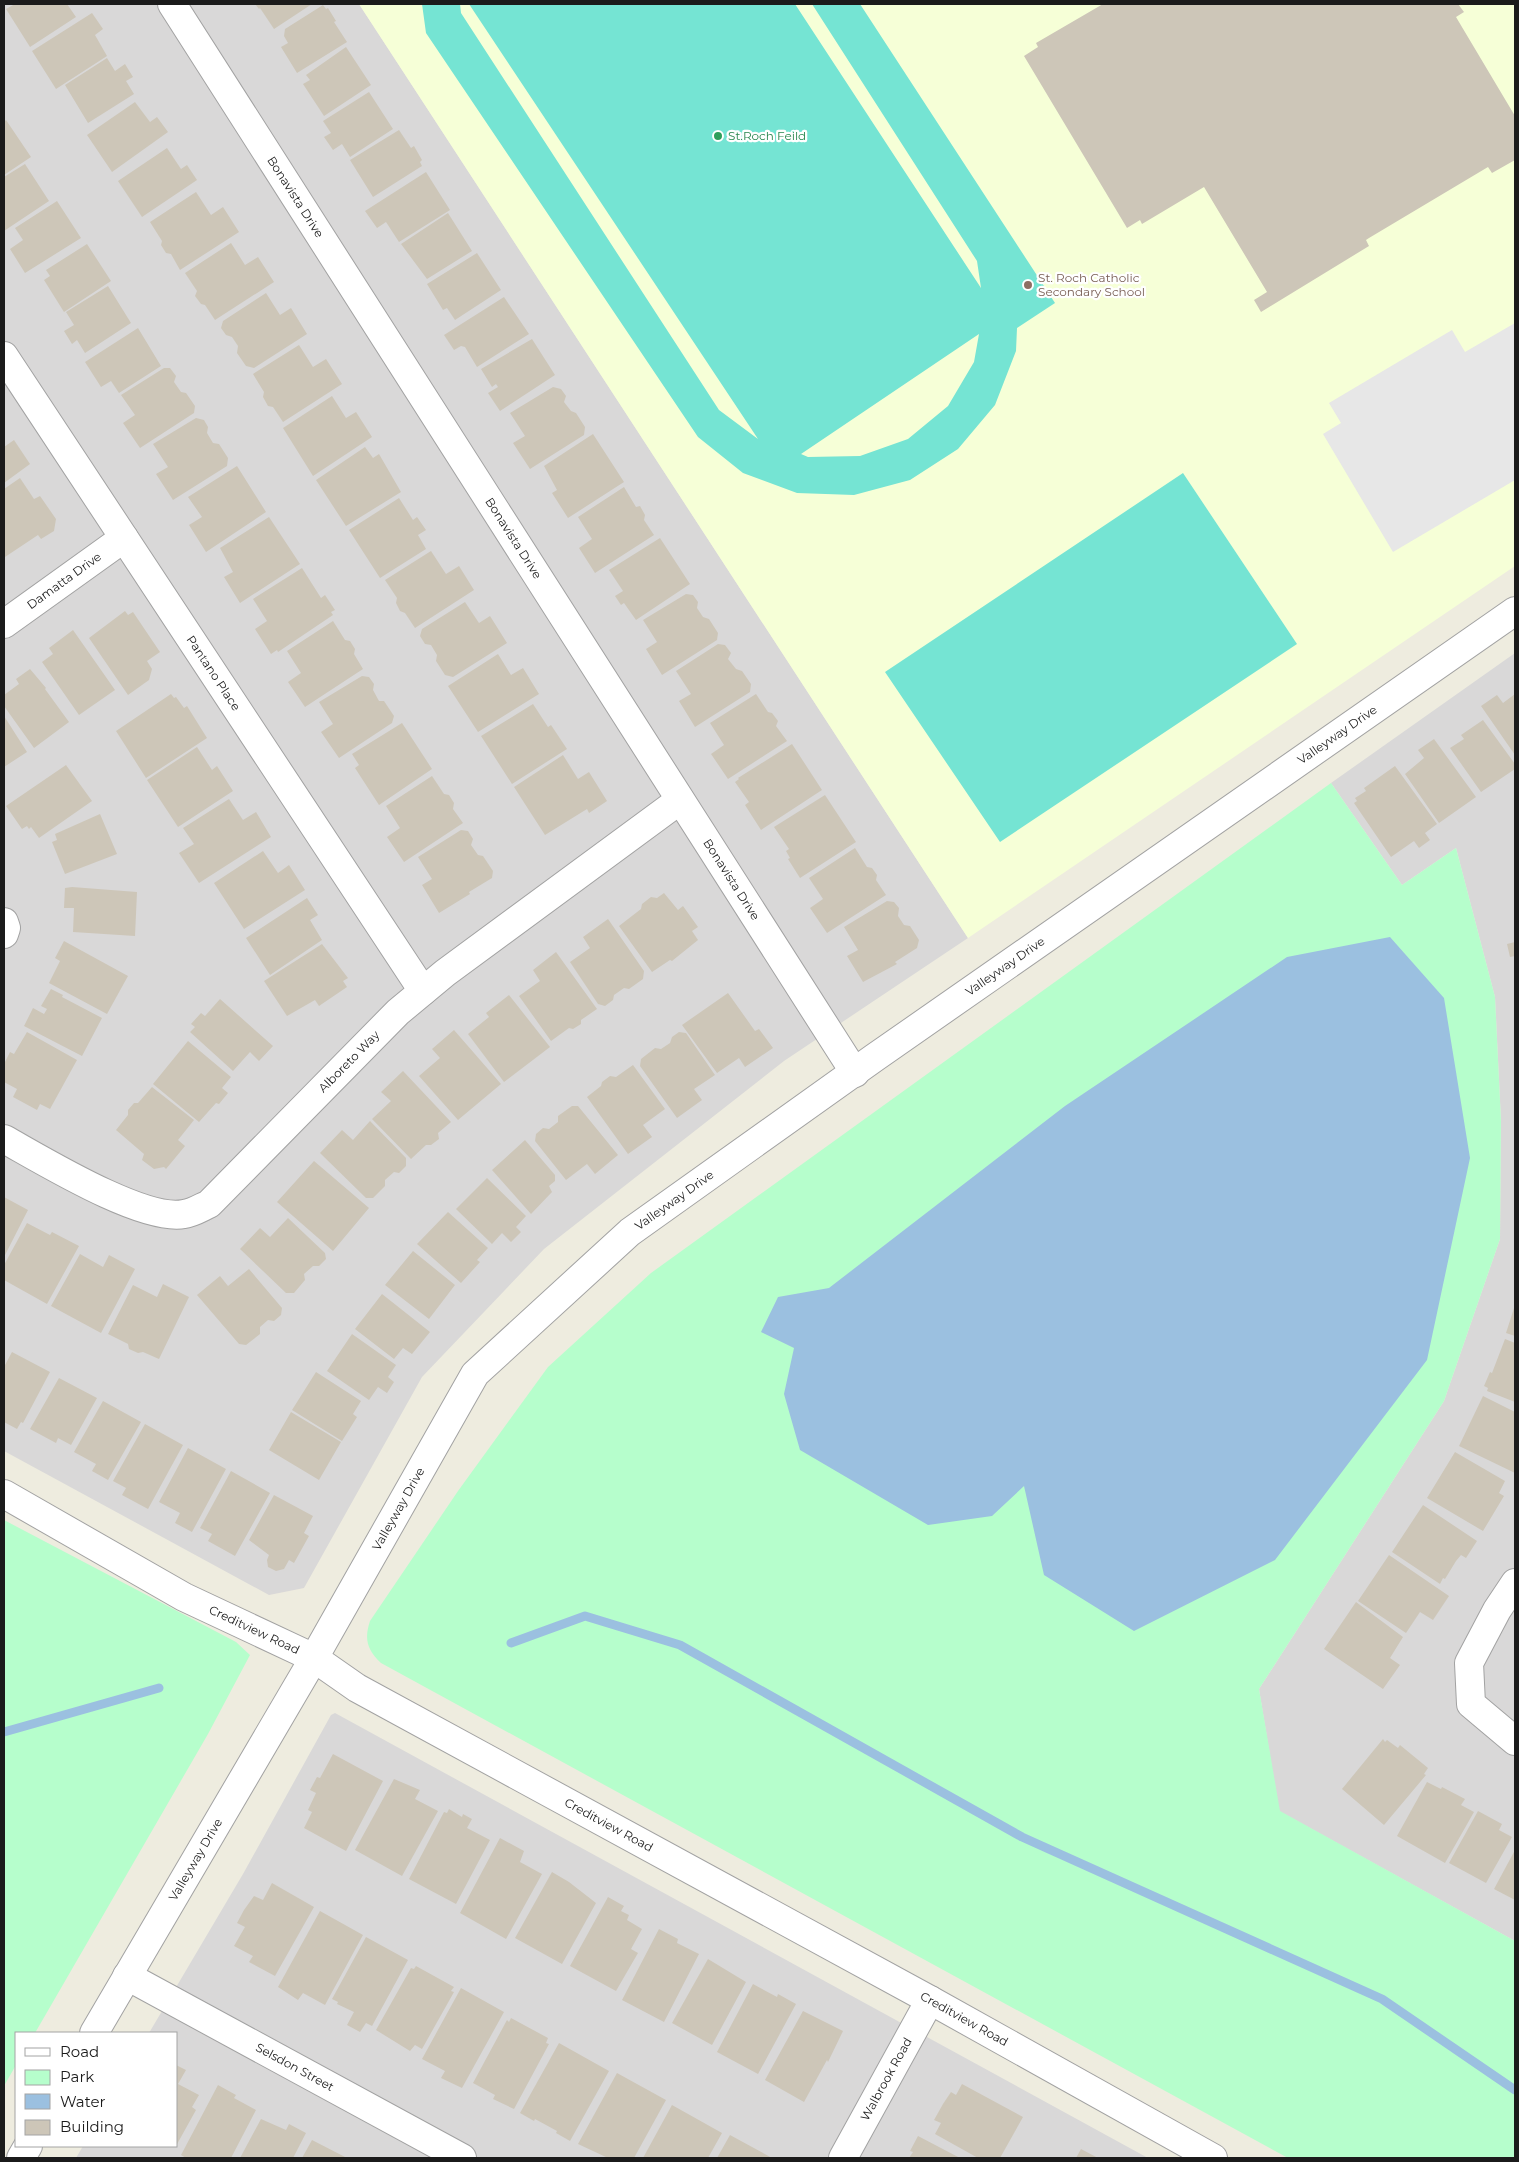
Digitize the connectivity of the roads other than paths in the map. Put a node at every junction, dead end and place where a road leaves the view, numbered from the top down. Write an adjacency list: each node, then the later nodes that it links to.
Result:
1 (172, 4): 6 (street, Bonavista Drive)
2 (4, 356): 3 (street, Pantano Place)
3 (124, 538): 5 (street, Damatta Drive); 9 (street, Pantano Place)
4 (1515, 611): 10 (street, Valleyway Drive)
5 (4, 624)
6 (680, 800): 9 (street, Alboreto Way); 10 (street, Bonavista Drive)
7 (4, 922): 8 (street)
8 (4, 934)
9 (423, 991): 11 (street, Alboreto Way)
10 (855, 1073): 14 (street, Valleyway Drive)
11 (4, 1139)
12 (4, 1494): 14 (street, Creditview Road)
13 (1515, 1583): 15 (street)
14 (314, 1658): 16 (street, Valleyway Drive); 17 (street, Creditview Road)
15 (1515, 1741)
16 (127, 1976): 18 (street, Valleyway Drive); 21 (street, Selsdon Street)
17 (930, 2000): 22 (street, Walbrook Road); 23 (street, Creditview Road)
18 (95, 2032)
19 (27, 2147): 20 (street)
20 (21, 2158)
21 (462, 2158)
22 (843, 2158)
23 (1213, 2158)

